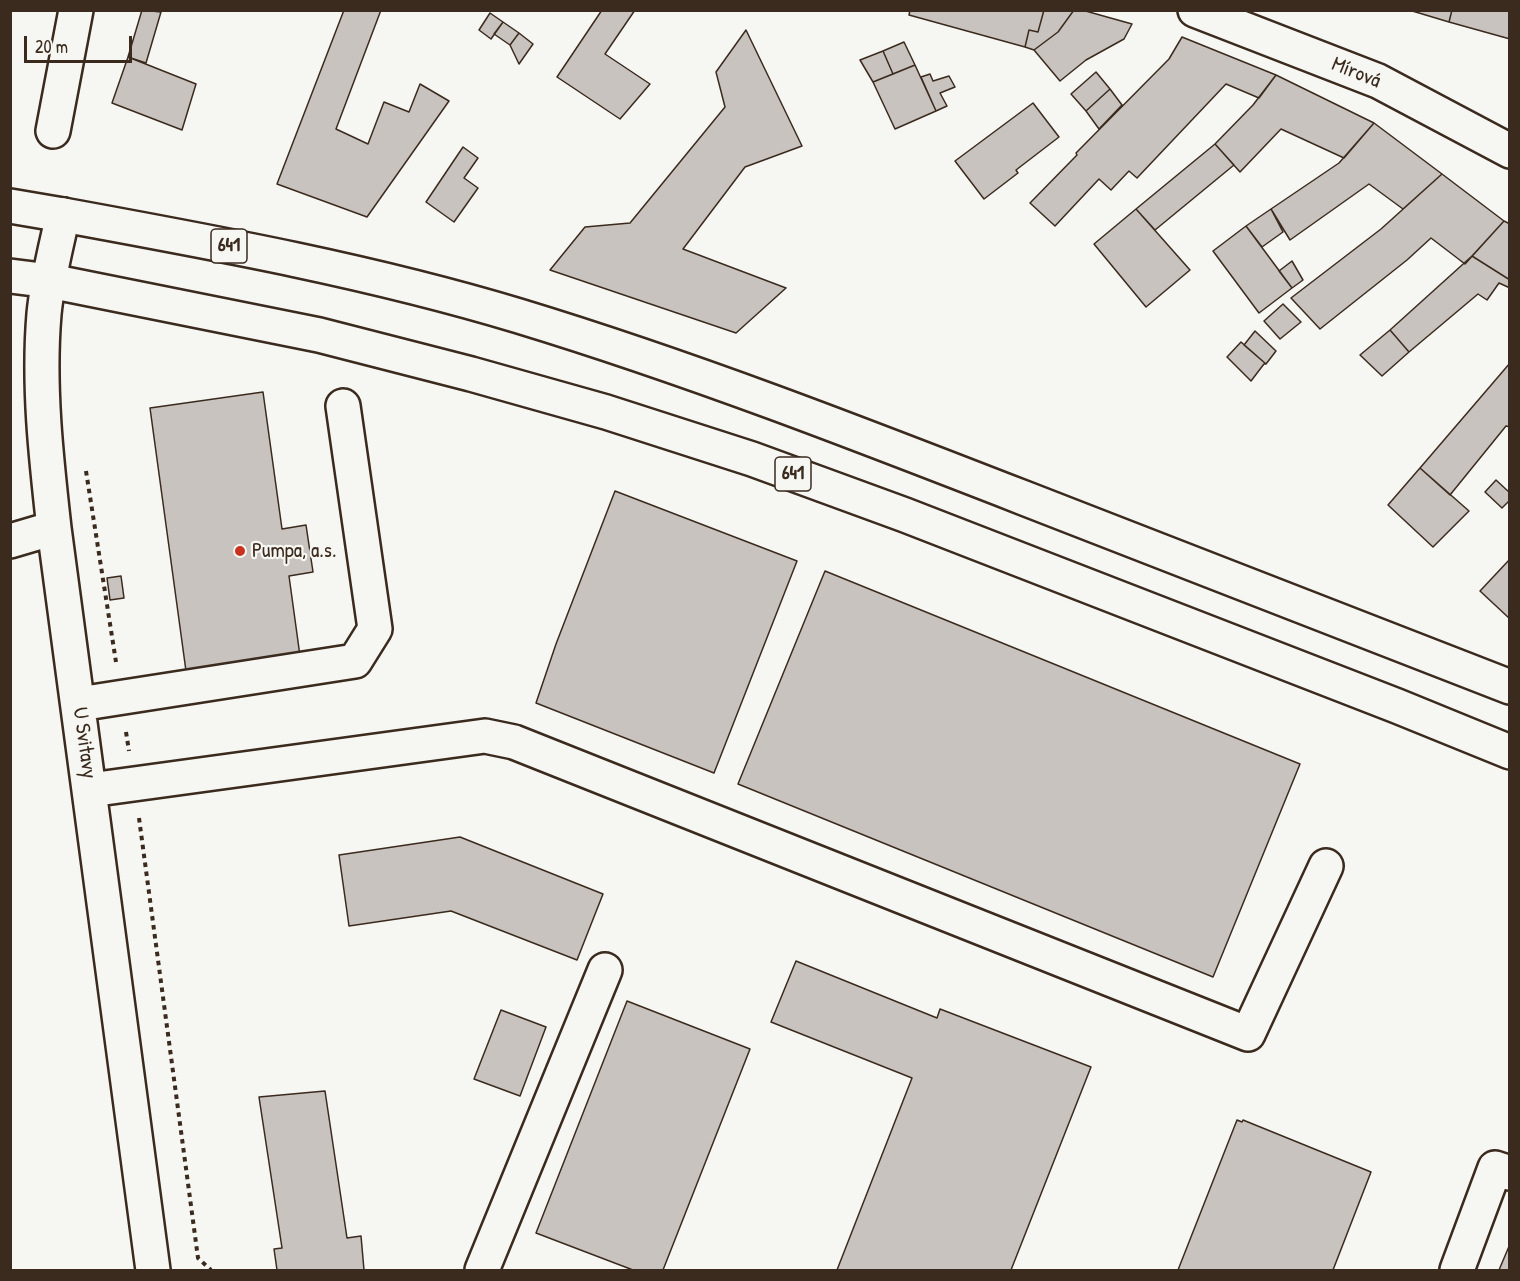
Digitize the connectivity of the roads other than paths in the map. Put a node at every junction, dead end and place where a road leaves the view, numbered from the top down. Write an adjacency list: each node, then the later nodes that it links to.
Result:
1 (76, 10): 3 (main road)
2 (1195, 10): 4 (main road, Mírová)
3 (53, 131)
4 (1509, 151)
5 (10, 206): 6 (main road, 641)
6 (63, 215): 8 (main road, U Svitavy); 12 (main road, 641)
7 (10, 276): 8 (main road, 641)
8 (50, 281): 10 (main road, U Svitavy); 14 (main road, 641)
9 (343, 406): 13 (main road)
10 (54, 528): 11 (main road); 13 (main road, U Svitavy)
11 (10, 541)
12 (1509, 687)
13 (79, 704): 15 (main road, U Svitavy)
14 (1509, 752)
15 (90, 790): 16 (main road); 19 (main road, U Svitavy)
16 (1326, 866)
17 (605, 970): 20 (main road)
18 (1509, 1173): 21 (main road)
19 (153, 1270)
20 (482, 1270)
21 (1457, 1270)

